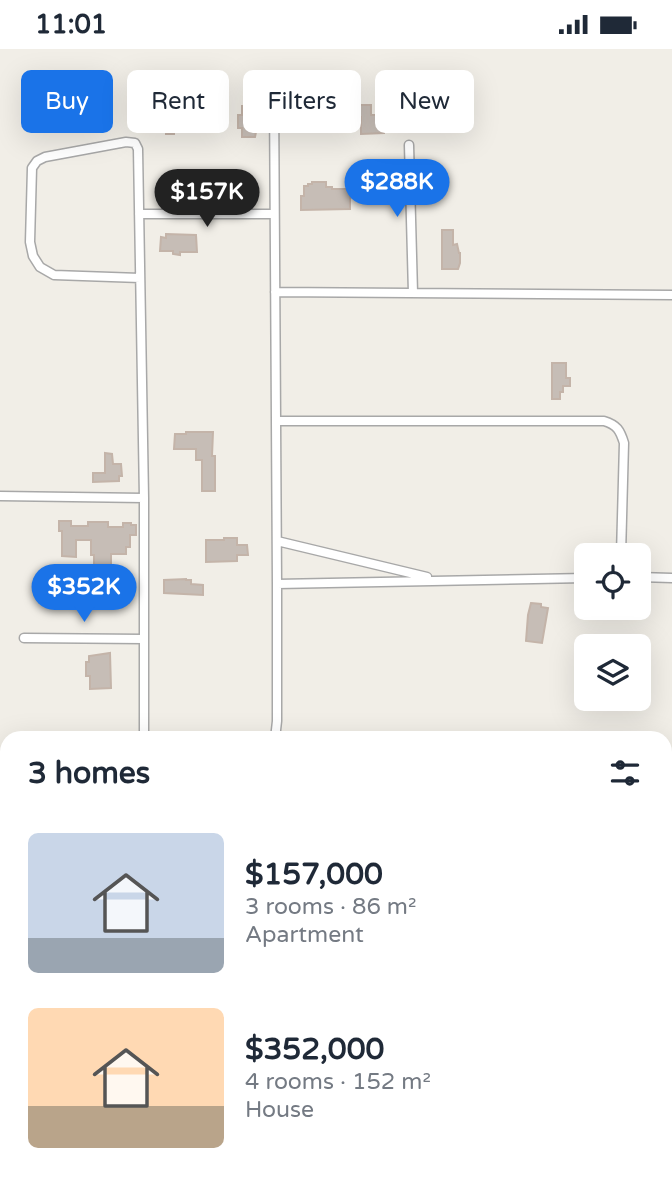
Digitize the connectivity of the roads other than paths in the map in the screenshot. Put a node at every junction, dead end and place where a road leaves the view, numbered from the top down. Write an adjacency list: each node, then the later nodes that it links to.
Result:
1 (274, 133): 3 (street)
2 (410, 145): 7 (street)
3 (274, 214): 4 (street); 6 (street)
4 (139, 215): 5 (street); 5 (street)
5 (140, 278): 11 (street)
6 (275, 292): 7 (street); 9 (street)
7 (413, 293): 8 (street)
8 (672, 295)
9 (276, 421): 12 (street); 13 (street)
10 (0, 496): 11 (street)
11 (144, 498): 20 (street)
12 (276, 541): 17 (street); 18 (street)
13 (621, 543)
14 (651, 577): 16 (street)
15 (574, 578): 17 (street)
16 (672, 578)
17 (440, 581): 18 (street)
18 (277, 584): 22 (street)
19 (24, 638): 20 (street)
20 (144, 639): 21 (street)
21 (144, 731)
22 (276, 731)

